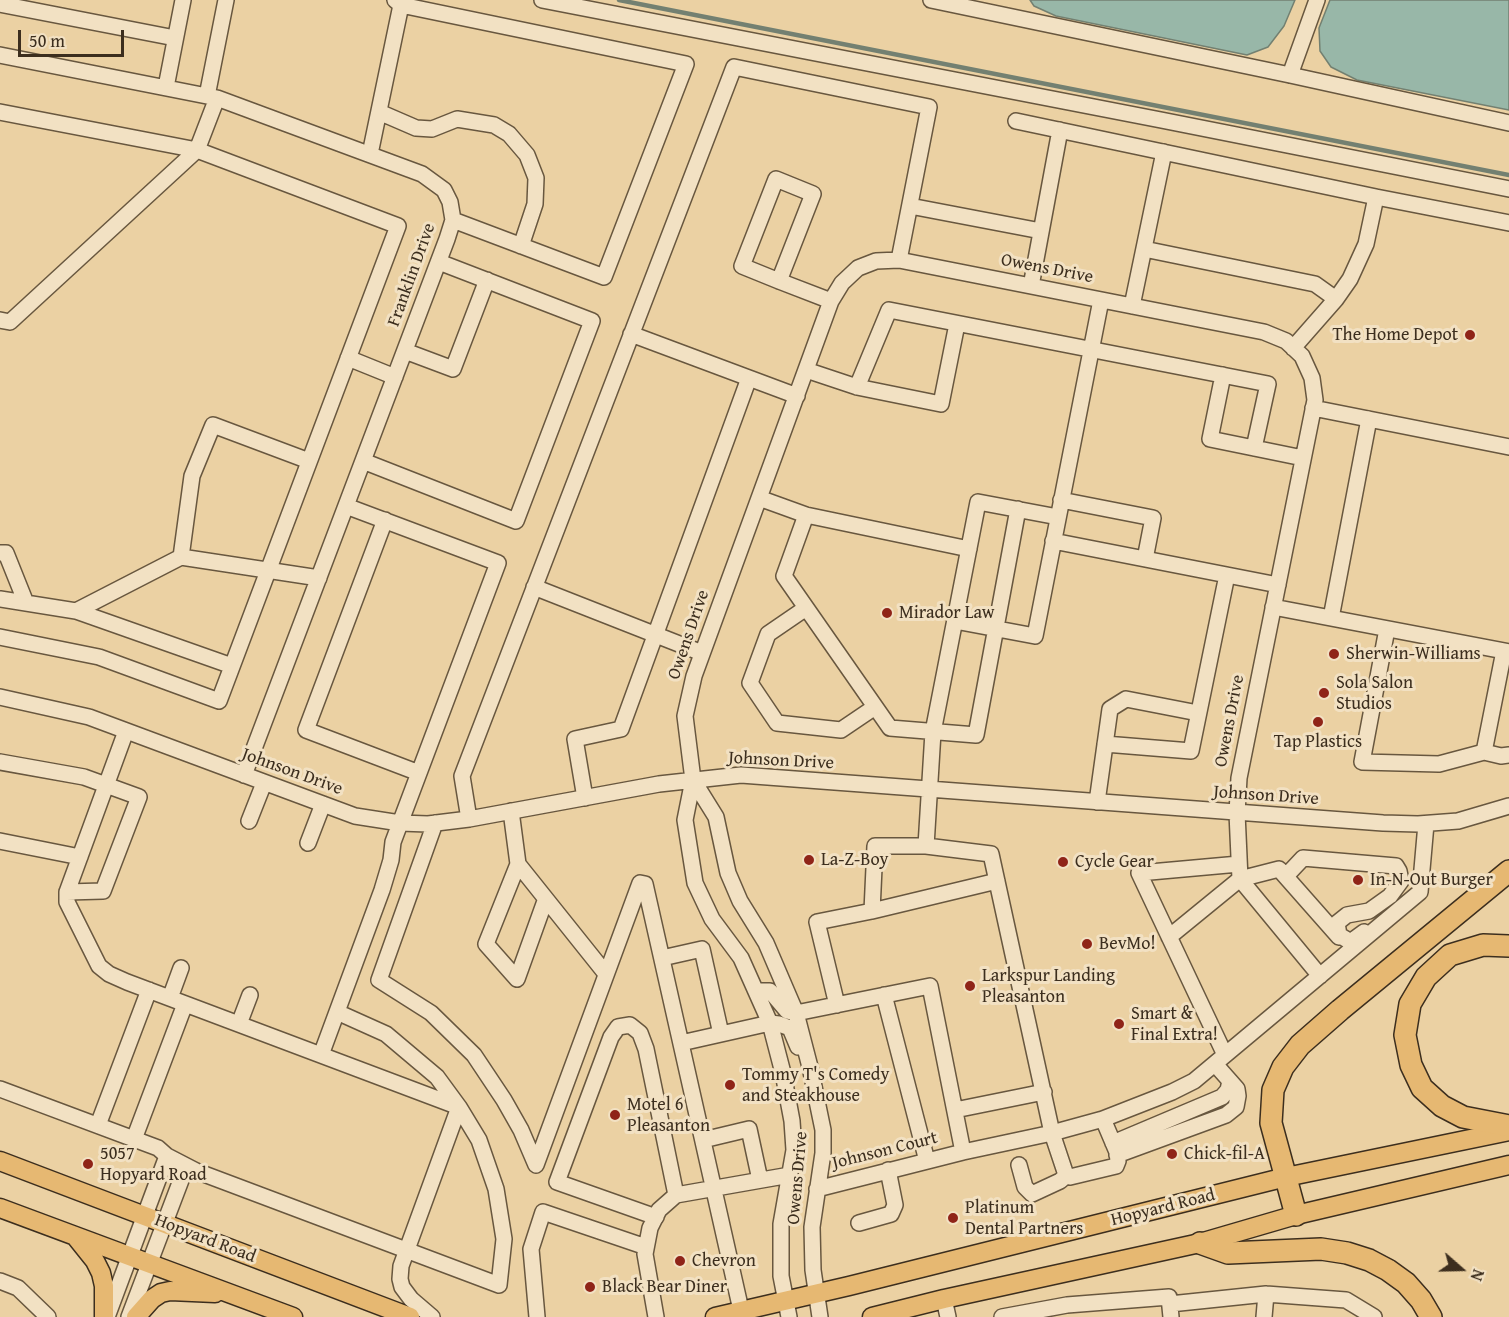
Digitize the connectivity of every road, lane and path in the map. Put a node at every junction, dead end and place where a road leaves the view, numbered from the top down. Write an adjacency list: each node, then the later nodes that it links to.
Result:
1 (183, 0): 9 (street)
2 (226, 0): 13 (street)
3 (542, 0): 22 (street)
4 (934, 0): 8 (street)
5 (1317, 0): 11 (street)
6 (398, 2): 15 (street); 28 (street)
7 (0, 4): 9 (street)
8 (999, 6): 11 (street)
9 (176, 38): 12 (street)
10 (0, 55): 12 (street, Franklin Drive)
11 (1290, 75): 17 (street)
12 (166, 87): 13 (street, Franklin Drive)
13 (212, 97): 19 (street); 21 (street, Franklin Drive)
14 (0, 112): 19 (street)
15 (379, 112): 21 (street); 28 (street)
16 (1016, 121): 18 (street)
17 (1509, 123)
18 (1060, 130): 20 (street); 27 (street)
19 (197, 150): 39 (street); 45 (street)
20 (1164, 152): 23 (street); 29 (street)
21 (370, 154): 25 (street, Franklin Drive)
22 (1509, 189)
23 (1376, 197): 26 (street); 36 (street)
24 (910, 206): 27 (street); 30 (street); 41 (street)
25 (453, 220): 28 (street); 31 (street, Franklin Drive)
26 (1509, 223)
27 (1041, 231): 34 (street)
28 (521, 246)
29 (1144, 249): 36 (street); 38 (street)
30 (899, 260): 34 (street, Owens Drive); 37 (street, Owens Drive)
31 (438, 262): 32 (street); 44 (street, Franklin Drive)
32 (487, 280): 44 (street); 58 (street)
33 (779, 281): 33 (street); 37 (street)
34 (1030, 286): 35 (street, Owens Drive)
35 (1101, 300): 38 (street, Owens Drive); 43 (street)
36 (1336, 300): 42 (street)
37 (831, 301): 46 (street, Owens Drive)
38 (1132, 306): 42 (street, Owens Drive)
39 (0, 320)
40 (957, 324): 43 (street); 50 (street); 50 (street)
41 (632, 334): 49 (street); 75 (street)
42 (1293, 348): 52 (street, Owens Drive)
43 (1091, 350): 47 (street); 60 (street)
44 (405, 351): 48 (street, Franklin Drive)
45 (348, 358): 48 (street); 57 (street)
46 (806, 370): 50 (street); 51 (street, Owens Drive)
47 (1223, 375): 55 (street); 55 (street)
48 (395, 376): 58 (street, Franklin Drive)
49 (749, 378): 51 (street); 85 (street)
50 (857, 387)
51 (797, 396): 59 (street, Owens Drive)
52 (1313, 408): 53 (street); 56 (street, Owens Drive)
53 (1369, 419): 54 (street); 81 (street)
54 (1509, 447)
55 (1254, 448): 56 (street)
56 (1303, 458): 74 (street, Owens Drive)
57 (309, 461): 69 (street); 71 (street)
58 (363, 461): 61 (street, Franklin Drive)
59 (759, 498): 63 (street); 87 (street, Owens Drive)
60 (1061, 500): 64 (street); 70 (street)
61 (346, 506): 65 (street); 73 (street, Franklin Drive)
62 (1018, 510): 64 (street); 67 (street); 83 (street)
63 (806, 515): 67 (street); 79 (street)
64 (1058, 517): 66 (street)
65 (385, 520): 99 (street); 99 (street)
66 (1053, 540): 70 (street); 83 (street)
67 (969, 549): 82 (street)
68 (0, 552): 77 (street)
69 (181, 557): 71 (street); 80 (street)
70 (1145, 559): 72 (street)
71 (268, 570): 73 (street); 89 (street)
72 (1227, 575): 74 (street); 92 (street)
73 (318, 578): 100 (street, Franklin Drive)
74 (1278, 585): 78 (street, Owens Drive)
75 (534, 588): 85 (street); 111 (street)
76 (0, 599): 77 (street)
77 (26, 603): 80 (street)
78 (1273, 607): 81 (street); 110 (street, Owens Drive)
79 (806, 608): 91 (street); 91 (street)
80 (76, 611): 89 (street)
81 (1331, 618): 84 (street)
82 (955, 621): 83 (street); 94 (street)
83 (996, 629): 94 (street)
84 (1387, 629): 88 (street); 96 (street)
85 (655, 634): 87 (street); 105 (street)
86 (0, 637): 89 (street)
87 (702, 652): 101 (street, Owens Drive)
88 (1507, 652): 96 (street)
89 (232, 666)
90 (0, 697): 93 (street, Johnson Drive)
91 (875, 707): 94 (street)
92 (1198, 713): 95 (street); 95 (street)
93 (126, 731): 100 (street, Johnson Drive); 103 (street)
94 (933, 732): 104 (street)
95 (1105, 744): 106 (street)
96 (1484, 752): 97 (street)
97 (1509, 755)
98 (0, 762): 103 (street)
99 (419, 773): 113 (street)
100 (243, 775): 102 (street, Johnson Drive)
101 (693, 780): 104 (street, Johnson Drive); 105 (street, Johnson Drive); 137 (street, Owens Drive); 144 (street, Owens Drive)
102 (264, 783): 107 (street, Johnson Drive); 112 (street)
103 (106, 785): 120 (street); 126 (street)
104 (929, 790): 106 (street, Johnson Drive); 118 (street)
105 (585, 798): 109 (street, Johnson Drive)
106 (1097, 802): 110 (street, Johnson Drive)
107 (323, 804): 113 (street, Johnson Drive); 117 (street)
108 (1509, 806): 115 (street, Johnson Drive)
109 (511, 811): 111 (street, Johnson Drive); 121 (street)
110 (1237, 813): 115 (street, Johnson Drive); 123 (street, Owens Drive)
111 (468, 819): 114 (street, Johnson Drive)
112 (249, 821)
113 (400, 823): 114 (street, Johnson Drive); 143 (street)
114 (435, 823): 134 (street)
115 (1426, 824): 119 (street)
116 (0, 841): 120 (street)
117 (308, 843)
118 (926, 846): 125 (street); 128 (street)
119 (1422, 856): 124 (street); 131 (street, Johnson Court)
120 (80, 857): 126 (street)
121 (518, 864): 127 (street); 127 (street)
122 (1509, 871): 174 (highway)
123 (1239, 872): 124 (street); 129 (street); 129 (street); 135 (street)
124 (1286, 876): 131 (street)
125 (997, 880): 128 (street); 153 (street)
126 (67, 891): 136 (street)
127 (545, 901): 134 (street)
128 (872, 911): 142 (street)
129 (1169, 937): 151 (street)
130 (1509, 946): 158 (highway)
131 (1350, 951): 135 (street, Johnson Court)
132 (662, 958): 134 (street); 147 (street); 148 (street)
133 (181, 969): 140 (street)
134 (606, 974)
135 (1320, 976): 151 (street, Johnson Court)
136 (149, 990): 140 (street); 157 (street)
137 (756, 992): 144 (street); 145 (street, Owens Drive)
138 (250, 995): 146 (street)
139 (884, 995): 142 (street); 155 (street); 167 (street)
140 (170, 998): 141 (street)
141 (185, 1004): 146 (street); 161 (street)
142 (837, 1005): 144 (street)
143 (337, 1012): 150 (street); 154 (street)
144 (796, 1013): 149 (street, Owens Drive)
145 (771, 1023): 147 (street); 149 (street); 172 (street, Owens Drive)
146 (239, 1024): 150 (street)
147 (721, 1034): 148 (street)
148 (681, 1043): 162 (street)
149 (807, 1054): 177 (street, Owens Drive)
150 (321, 1055): 154 (street)
151 (1220, 1059): 156 (street, Johnson Court); 163 (street)
152 (0, 1089): 157 (street)
153 (1044, 1092): 155 (street); 160 (street)
154 (459, 1107): 188 (street); 188 (street)
155 (955, 1110): 164 (street)
156 (1103, 1119): 160 (street, Johnson Court); 163 (street)
157 (98, 1125): 161 (street)
158 (1509, 1126)
159 (1509, 1131): 174 (main road, Hopyard Road)
160 (1053, 1133): 164 (street, Johnson Court); 173 (street)
161 (135, 1139): 165 (street)
162 (703, 1140): 175 (street); 176 (street)
163 (1115, 1149): 173 (street)
164 (963, 1152): 167 (street, Johnson Court)
165 (166, 1156): 170 (street); 181 (street)
166 (0, 1161): 181 (main road, Hopyard Road)
167 (927, 1161): 171 (street, Johnson Court)
168 (1019, 1165): 173 (street)
169 (1509, 1165): 180 (main road)
170 (186, 1167): 183 (street); 188 (street)
171 (888, 1170): 177 (street, Johnson Court); 184 (street)
172 (790, 1175): 175 (street); 196 (street, Owens Drive)
173 (1067, 1175)
174 (1286, 1178): 180 (highway); 192 (main road, Hopyard Road)
175 (760, 1180): 176 (street)
176 (714, 1188): 178 (street); 197 (street)
177 (817, 1189): 192 (street, Owens Drive)
178 (676, 1195): 182 (street); 182 (street)
179 (0, 1208): 185 (main road)
180 (1296, 1215): 186 (main road)
181 (145, 1216): 183 (main road, Hopyard Road); 189 (street)
182 (656, 1217): 187 (street)
183 (165, 1223): 190 (street); 206 (main road, Hopyard Road)
184 (859, 1223)
185 (75, 1236): 189 (main road); 202 (main road)
186 (1200, 1243): 195 (main road); 216 (highway)
187 (646, 1247): 208 (street); 209 (street)
188 (407, 1251): 207 (street)
189 (130, 1256): 190 (main road); 202 (street)
190 (150, 1262): 193 (main road); 203 (street)
191 (0, 1281): 201 (street)
192 (816, 1293): 196 (main road, Hopyard Road); 211 (street, Owens Drive)
193 (232, 1294): 204 (main road); 205 (main road)
194 (1266, 1294): 198 (street); 214 (street); 215 (street)
195 (946, 1308): 212 (main road)
196 (787, 1309): 197 (main road, Hopyard Road)
197 (741, 1310): 210 (main road, Hopyard Road)
198 (1170, 1310): 199 (street)
199 (1067, 1311): 200 (street)
200 (1039, 1314): 213 (street)
201 (48, 1317)
202 (105, 1317)
203 (129, 1317)
204 (136, 1317)
205 (293, 1317)
206 (411, 1317)
207 (432, 1317)
208 (537, 1317)
209 (656, 1317)
210 (715, 1317)
211 (820, 1317)
212 (872, 1317)
213 (1002, 1317)
214 (1264, 1317)
215 (1374, 1317)
216 (1431, 1317)

